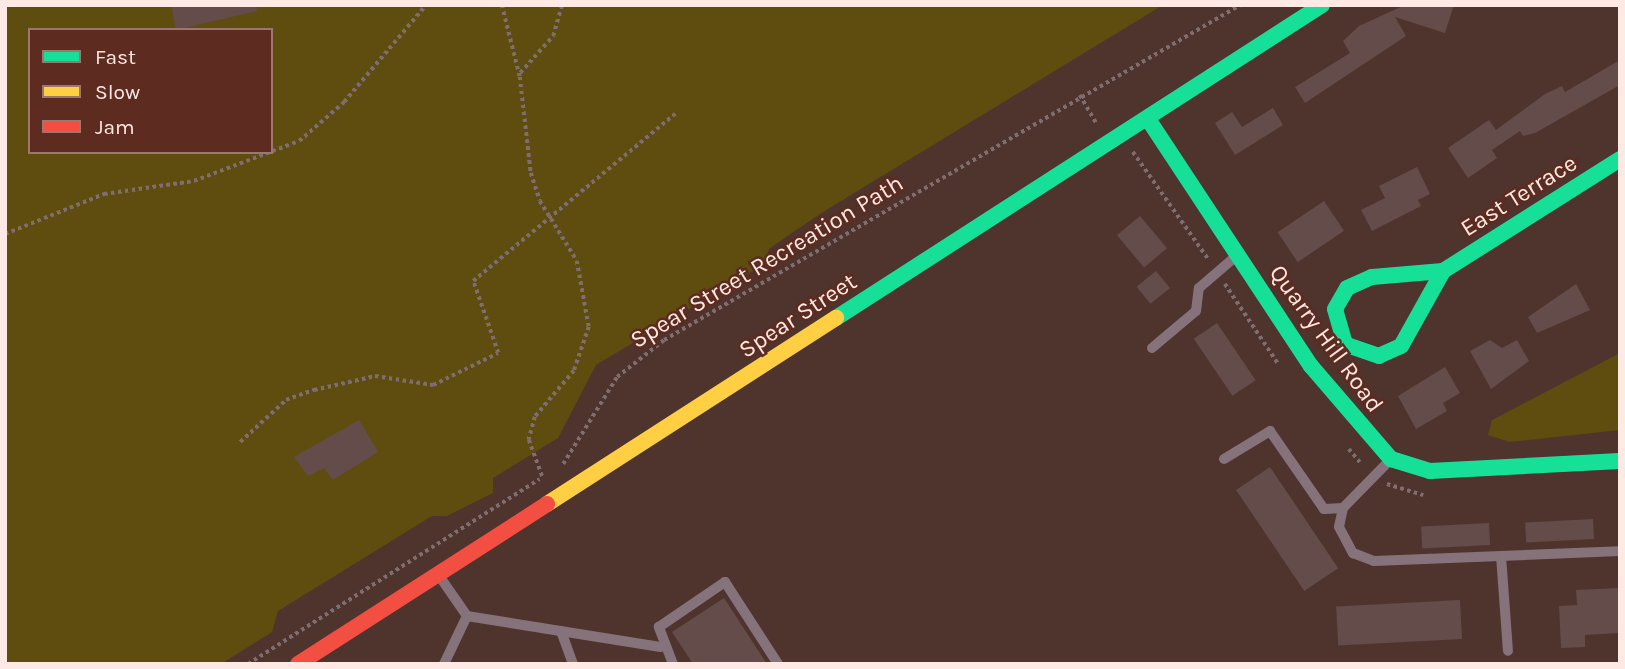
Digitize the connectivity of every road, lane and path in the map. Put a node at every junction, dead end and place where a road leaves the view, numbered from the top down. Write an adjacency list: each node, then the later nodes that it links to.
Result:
1 (426, 5): 9 (path)
2 (502, 5): 6 (path)
3 (562, 5): 6 (path)
4 (1240, 5): 21 (path, Spear Street Recreation Path)
5 (1322, 5): 8 (main road, Spear Street)
6 (519, 74): 12 (path)
7 (677, 112): 12 (path)
8 (1148, 119): 14 (main road, Quarry Hill Road); 24 (main road, Spear Street)
9 (273, 151)
10 (265, 154): 13 (path)
11 (1620, 159): 15 (main road, East Terrace)
12 (551, 221): 17 (path); 23 (path)
13 (5, 234)
14 (1237, 255): 16 (lane); 19 (main road, Quarry Hill Road)
15 (1443, 271): 15 (main road, East Terrace)
16 (1152, 348)
17 (240, 442)
18 (1224, 459): 25 (lane)
19 (1391, 459): 20 (main road); 25 (lane)
20 (1620, 461)
21 (560, 468)
22 (551, 472): 23 (path)
23 (542, 477): 24 (path); 33 (path)
24 (555, 499): 28 (main road, Spear Street)
25 (1343, 508): 27 (lane)
26 (1620, 551): 27 (lane)
27 (1501, 556): 32 (lane)
28 (438, 575): 29 (lane); 34 (main road, Spear Street)
29 (467, 616): 30 (lane); 35 (lane)
30 (561, 631): 31 (lane); 36 (lane)
31 (661, 647): 37 (lane); 38 (lane)
32 (1508, 651)
33 (248, 664)
34 (298, 664)
35 (444, 664)
36 (573, 664)
37 (673, 664)
38 (778, 664)

